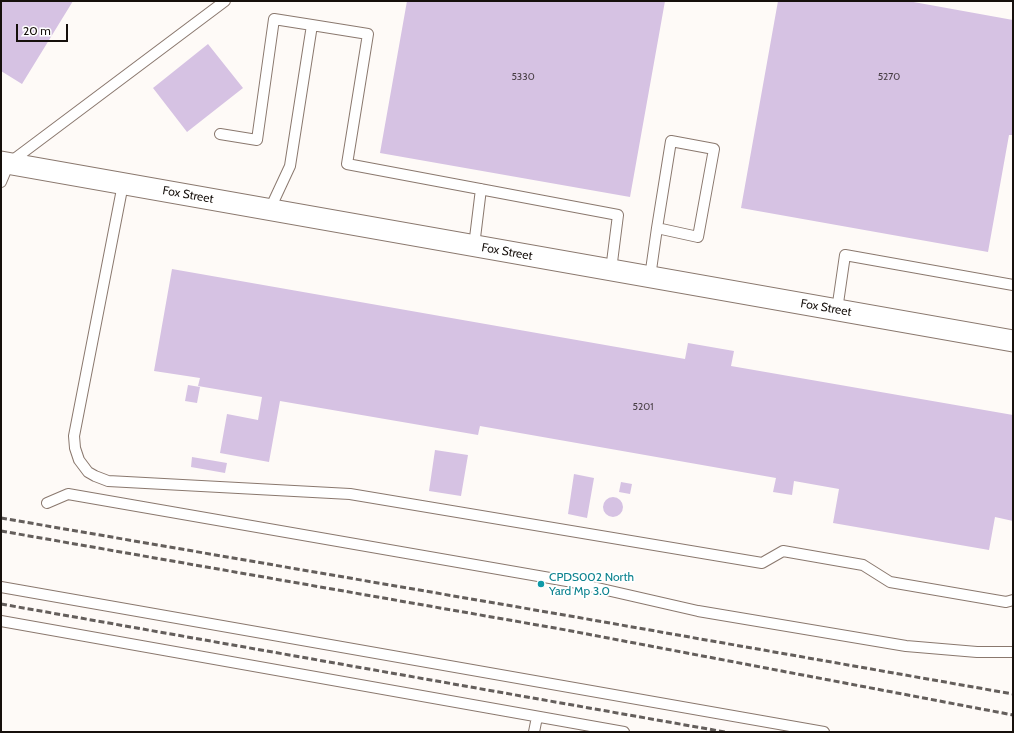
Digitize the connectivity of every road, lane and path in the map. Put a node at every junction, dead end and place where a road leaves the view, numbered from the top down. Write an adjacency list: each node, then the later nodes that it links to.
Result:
1 (224, 1): 4 (lane)
2 (312, 25): 3 (lane); 7 (lane); 8 (lane)
3 (220, 134)
4 (5, 163): 5 (lane); 6 (street, Fox Street)
5 (1, 182)
6 (122, 184): 8 (street, Fox Street); 18 (lane)
7 (481, 189): 10 (lane); 11 (lane)
8 (270, 209): 10 (street, Fox Street)
9 (657, 228): 9 (lane); 12 (lane)
10 (474, 246): 11 (street, Fox Street)
11 (611, 270): 12 (street, Fox Street)
12 (650, 277): 14 (street, Fox Street)
13 (1013, 283): 14 (lane)
14 (837, 310): 15 (street, Fox Street)
15 (1013, 341)
16 (47, 503): 20 (lane)
17 (1, 587): 24 (lane)
18 (1013, 600)
19 (1, 621): 21 (lane)
20 (1013, 652)
21 (537, 716): 22 (lane); 23 (lane)
22 (534, 732)
23 (624, 732)
24 (824, 732)

